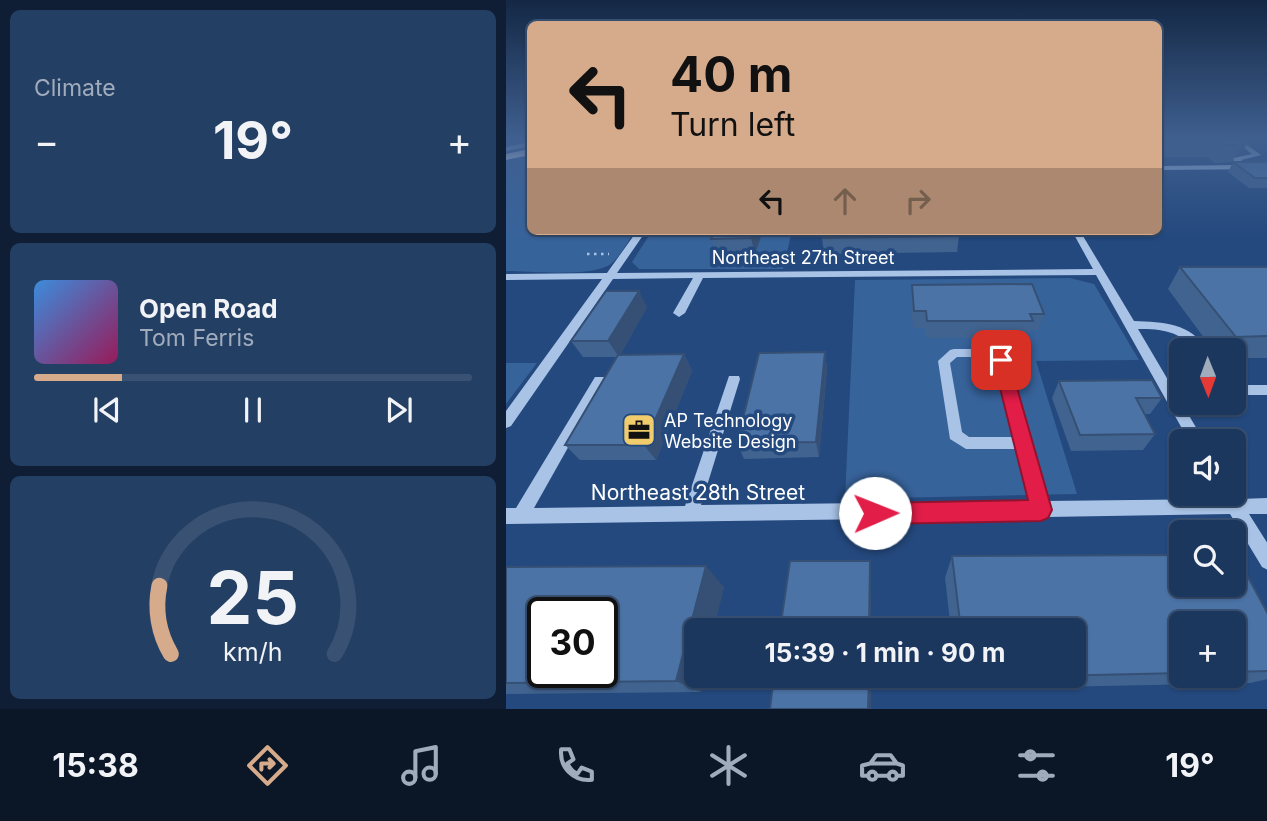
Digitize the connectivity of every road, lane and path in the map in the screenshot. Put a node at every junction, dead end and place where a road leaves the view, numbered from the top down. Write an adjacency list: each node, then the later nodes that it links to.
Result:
1 (639, 235): 7 (street)
2 (1078, 235): 5 (street)
3 (584, 249): 4 (path)
4 (587, 254)
5 (1100, 272): 6 (street, Northeast 27th Street); 10 (street)
6 (700, 275): 7 (street, Northeast 27th Street); 9 (street)
7 (610, 276): 8 (street, Northeast 27th Street); 17 (street)
8 (506, 277)
9 (679, 313)
10 (1131, 326): 11 (street); 14 (street)
11 (1193, 338)
12 (734, 379): 25 (street)
13 (600, 380): 26 (street)
14 (1166, 388): 18 (street)
15 (1246, 390): 16 (street)
16 (1267, 390)
17 (506, 422)
18 (1190, 429)
19 (1023, 443): 19 (street); 24 (street)
20 (1246, 502): 23 (street, Northeast 28th Street)
21 (1169, 503): 24 (street, Northeast 28th Street)
22 (1235, 506): 27 (street)
23 (1267, 506)
24 (1041, 510): 25 (street, Northeast 28th Street)
25 (690, 515): 26 (street, Northeast 28th Street)
26 (513, 516)
27 (1267, 561)

